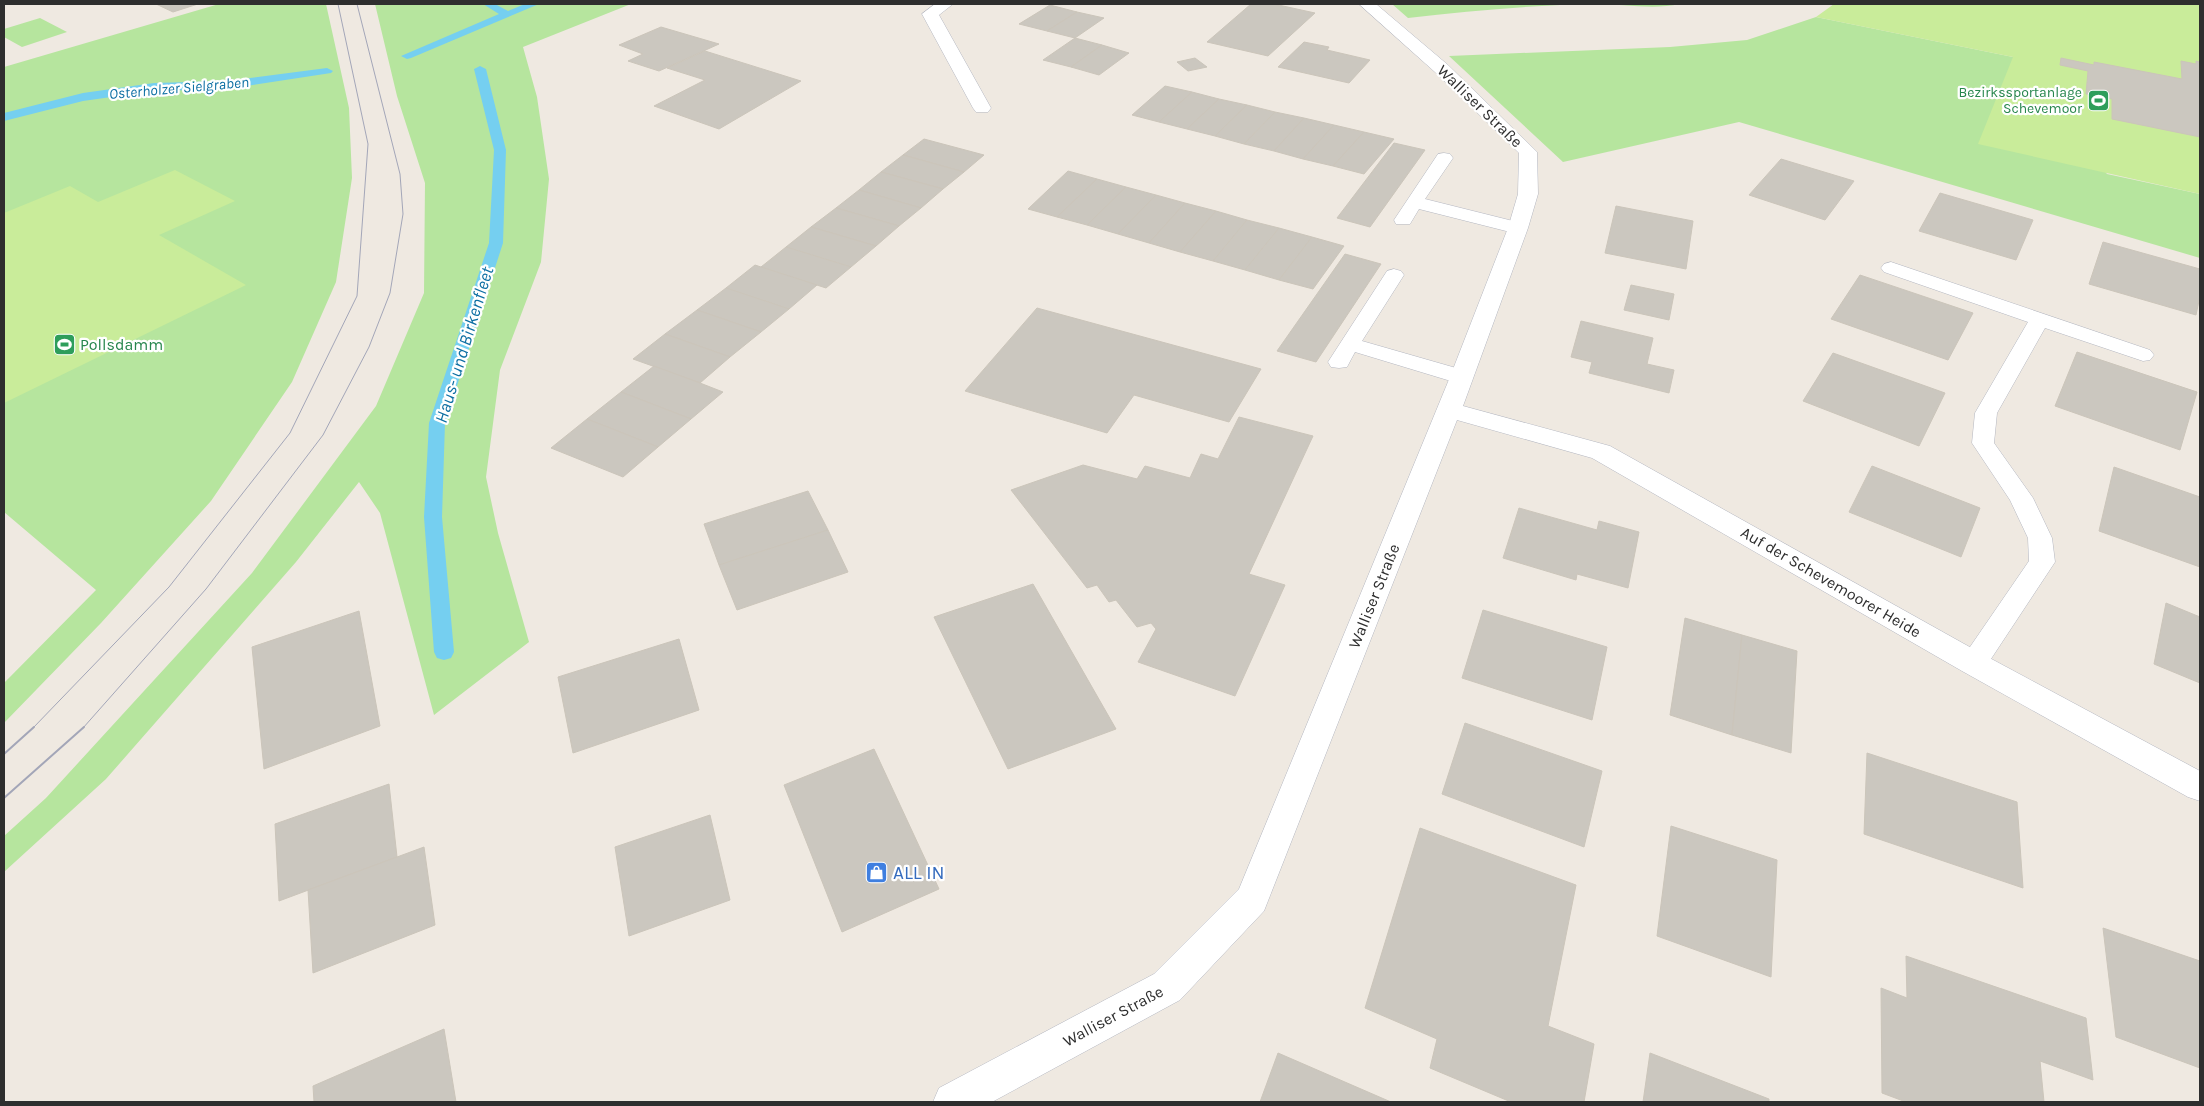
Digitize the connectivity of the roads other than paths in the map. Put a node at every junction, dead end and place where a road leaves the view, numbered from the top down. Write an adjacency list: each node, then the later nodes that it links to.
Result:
1 (944, 4): 3 (street)
2 (1367, 4): 7 (street, Walliser Straße)
3 (982, 108)
4 (1444, 158): 5 (lane)
5 (1414, 202): 6 (lane); 7 (lane)
6 (1403, 220)
7 (1518, 228): 14 (street, Walliser Straße)
8 (1891, 268): 10 (lane)
9 (1394, 276): 11 (lane)
10 (2039, 320): 12 (lane); 16 (lane)
11 (1350, 344): 13 (lane); 14 (lane)
12 (2143, 355)
13 (1339, 362)
14 (1462, 377): 15 (street, Walliser Straße)
15 (1449, 410): 16 (street, Auf der Schevemoorer Heide); 18 (street, Walliser Straße)
16 (1972, 663): 17 (street, Auf der Schevemoorer Heide)
17 (2200, 787)
18 (952, 1102)

